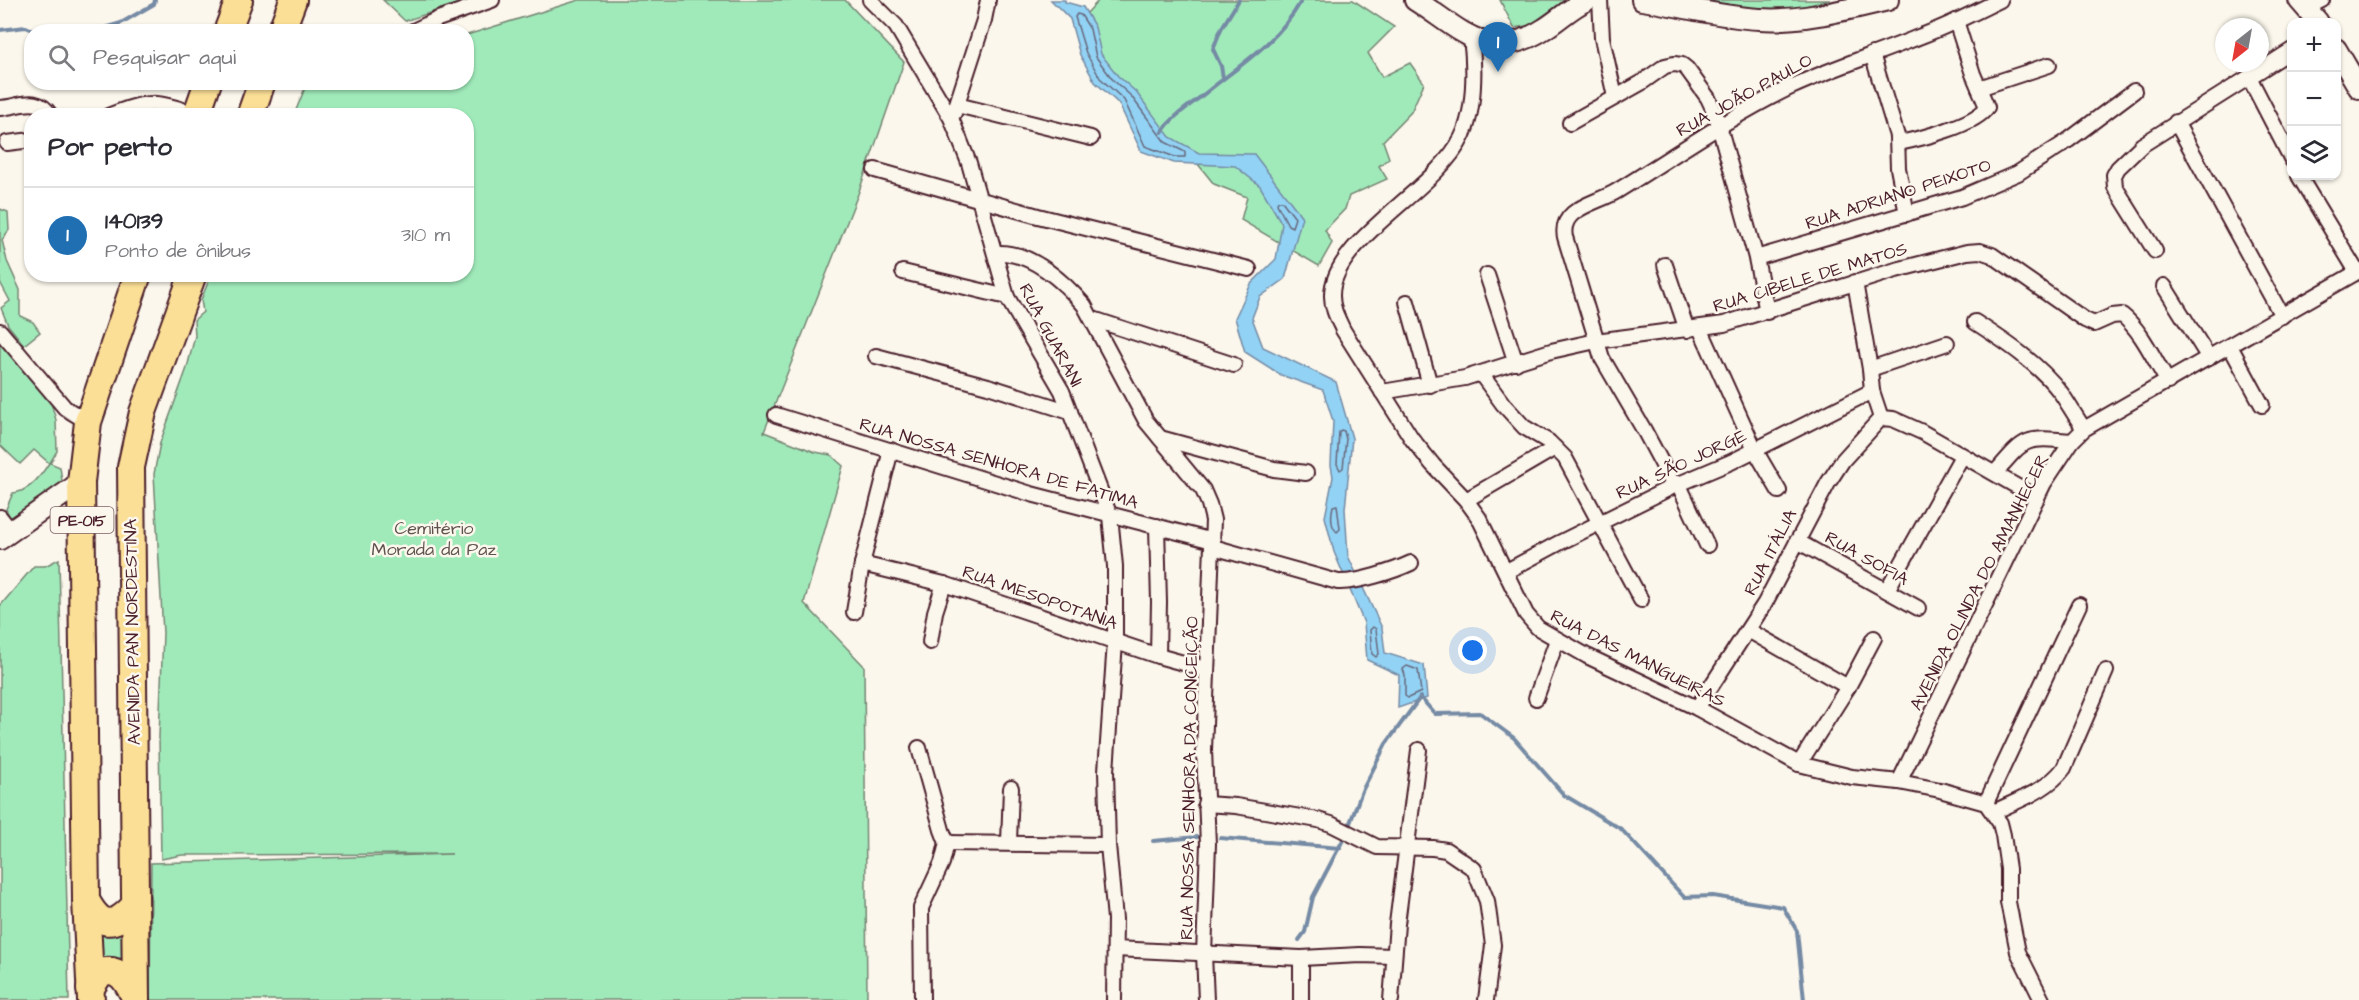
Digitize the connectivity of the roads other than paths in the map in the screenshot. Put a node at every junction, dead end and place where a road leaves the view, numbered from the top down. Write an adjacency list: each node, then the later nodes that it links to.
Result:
1 (239, 0): 13 (highway)
2 (293, 0): 14 (highway)
3 (492, 0): 15 (street)
4 (870, 0): 34 (street, RUA GUARANI)
5 (988, 0): 34 (street)
6 (1415, 0): 16 (street)
7 (1587, 0): 16 (street)
8 (1600, 0): 27 (street)
9 (1642, 0): 10 (street)
10 (1888, 0)
11 (2000, 0): 12 (street, RUA JOÃO PAULO)
12 (1956, 21): 18 (street, RUA JOÃO PAULO); 23 (street)
13 (230, 24)
14 (283, 24)
15 (428, 24)
16 (1471, 38): 79 (street, RUA DAS MANGUEIRAS)
17 (2287, 53): 21 (street)
18 (1872, 54): 37 (street, RUA JOÃO PAULO); 41 (street)
19 (2341, 56): 22 (street)
20 (2049, 65): 23 (street)
21 (2249, 77): 35 (street); 42 (street)
22 (2359, 86)
23 (1979, 88): 41 (street)
24 (205, 90): 32 (highway)
25 (259, 90): 33 (highway)
26 (2134, 90): 46 (street, RUA ADRIANO PEIXOTO)
27 (1615, 97): 36 (street); 37 (street)
28 (0, 108): 29 (street)
29 (45, 108)
30 (127, 108): 31 (street)
31 (176, 108)
32 (199, 108)
33 (253, 108)
34 (954, 112): 38 (street); 45 (street, RUA GUARANI)
35 (2176, 122): 47 (street); 62 (street)
36 (1570, 123)
37 (1720, 127): 49 (street); 67 (street, RUA JOÃO PAULO)
38 (1091, 138)
39 (24, 141): 40 (street)
40 (7, 143)
41 (1899, 143): 46 (street)
42 (2287, 150)
43 (875, 171): 45 (street)
44 (2301, 180): 53 (street)
45 (978, 198): 48 (street, RUA GUARANI); 51 (street)
46 (1907, 214): 49 (street, RUA ADRIANO PEIXOTO)
47 (2155, 251)
48 (996, 253): 59 (street, RUA GUARANI); 63 (street, RUA NOSSA SENHORA DA CONCEIÇÃO)
49 (1756, 258): 61 (street)
50 (1665, 265): 65 (street)
51 (1249, 269)
52 (903, 272): 59 (street)
53 (2358, 272): 62 (street, AVENIDA OLINDA DO AMANHECER)
54 (1487, 275): 72 (street)
55 (135, 282): 84 (highway, PE-015)
56 (190, 282): 138 (highway, AVENIDA PAN NORDESTINA / PE-015)
57 (1855, 282): 61 (street, RUA CIBELE DE MATOS); 74 (street); 76 (street, RUA CIBELE DE MATOS)
58 (2164, 286): 71 (street)
59 (1007, 297): 81 (street, RUA GUARANI)
60 (1407, 302): 77 (street)
61 (1767, 312): 65 (street, RUA CIBELE DE MATOS)
62 (2282, 316): 69 (street, AVENIDA OLINDA DO AMANHECER)
63 (1093, 319): 73 (street); 86 (street, RUA NOSSA SENHORA DA CONCEIÇÃO)
64 (1975, 322): 85 (street)
65 (1693, 329): 67 (street, RUA CIBELE DE MATOS); 90 (street)
66 (0, 331): 84 (street)
67 (1596, 341): 72 (street, RUA CIBELE DE MATOS); 95 (street)
68 (1947, 343): 74 (street)
69 (2230, 346): 71 (street, AVENIDA OLINDA DO AMANHECER); 80 (street)
70 (876, 356): 81 (street)
71 (2209, 358): 76 (street, AVENIDA OLINDA DO AMANHECER)
72 (1516, 363): 75 (street, RUA CIBELE DE MATOS)
73 (1234, 365)
74 (1870, 369): 78 (street)
75 (1481, 374): 77 (street, RUA CIBELE DE MATOS); 88 (street)
76 (2168, 382): 85 (street, AVENIDA OLINDA DO AMANHECER)
77 (1430, 385): 79 (street, RUA CIBELE DE MATOS)
78 (1872, 391): 83 (street); 90 (street, RUA SÃO JORGE)
79 (1382, 392): 98 (street, RUA DAS MANGUEIRAS)
80 (2262, 405)
81 (1070, 412): 99 (street, RUA GUARANI)
82 (777, 415): 89 (street, RUA NOSSA SENHORA DE FATIMA)
83 (1881, 418): 91 (street); 103 (street, RUA ITÁLIA)
84 (88, 422): 94 (highway, PE-015)
85 (2084, 429): 87 (street, AVENIDA OLINDA DO AMANHECER)
86 (1160, 438): 92 (street); 104 (street, RUA NOSSA SENHORA DA CONCEIÇÃO)
87 (2072, 441): 93 (street); 97 (street, AVENIDA OLINDA DO AMANHECER)
88 (1555, 448): 98 (street); 100 (street)
89 (891, 450): 99 (street, RUA NOSSA SENHORA DE FATIMA); 107 (street)
90 (1755, 450): 95 (street, RUA SÃO JORGE); 96 (street)
91 (1962, 456): 93 (street); 110 (street)
92 (1306, 473)
93 (1995, 473): 97 (street)
94 (81, 482): 102 (street); 137 (highway, PE-015)
95 (1676, 484): 100 (street, RUA SÃO JORGE); 105 (street)
96 (1779, 491)
97 (2037, 498): 129 (street, AVENIDA OLINDA DO AMANHECER)
98 (1466, 500): 108 (street, RUA DAS MANGUEIRAS)
99 (1110, 516): 101 (street, RUA NOSSA SENHORA DE FATIMA); 119 (street, RUA GUARANI)
100 (1598, 523): 108 (street, RUA SÃO JORGE); 111 (street)
101 (1157, 526): 104 (street, RUA NOSSA SENHORA DE FATIMA); 120 (street)
102 (4, 529)
103 (1797, 541): 110 (street, RUA SOFIA); 115 (street, RUA ITÁLIA)
104 (1213, 544): 106 (street, RUA NOSSA SENHORA DE FATIMA); 121 (street, RUA NOSSA SENHORA DA CONCEIÇÃO)
105 (1707, 545)
106 (1411, 563)
107 (862, 564): 109 (street, RUA MESOPOTANIA); 114 (street)
108 (1507, 571): 117 (street, RUA DAS MANGUEIRAS)
109 (944, 584): 118 (street); 119 (street, RUA MESOPOTANIA)
110 (1887, 590): 113 (street, RUA SOFIA)
111 (1641, 600)
112 (2079, 605): 132 (street)
113 (1918, 608)
114 (854, 612)
115 (1748, 630): 123 (street); 125 (street, RUA ITÁLIA)
116 (1874, 639): 123 (street)
117 (1557, 640): 124 (street); 125 (street, RUA DAS MANGUEIRAS)
118 (930, 642)
119 (1115, 642): 120 (street, RUA MESOPOTANIA); 135 (street, RUA GUARANI)
120 (1158, 657): 121 (street, RUA MESOPOTANIA)
121 (1205, 669): 131 (street, RUA NOSSA SENHORA DA CONCEIÇÃO)
122 (2106, 671): 132 (street)
123 (1848, 687): 128 (street)
124 (1536, 698)
125 (1697, 708): 128 (street, RUA DAS MANGUEIRAS)
126 (919, 748): 134 (street)
127 (1419, 750): 136 (street)
128 (1799, 764): 129 (street, RUA DAS MANGUEIRAS)
129 (1899, 782): 132 (street, RUA DAS MANGUEIRAS)
130 (1011, 788): 133 (street)
131 (1205, 804): 136 (street); 140 (street, RUA NOSSA SENHORA DA CONCEIÇÃO)
132 (1990, 807): 151 (street)
133 (1009, 842): 134 (street); 135 (street)
134 (947, 843): 145 (street)
135 (1108, 845): 139 (street, RUA GUARANI)
136 (1406, 849): 141 (street); 150 (street)
137 (86, 900): 138 (highway); 143 (highway, PE-015)
138 (134, 906): 144 (highway, AVENIDA PAN NORDESTINA / PE-015)
139 (1115, 949): 140 (street); 146 (street, RUA GUARANI)
140 (1204, 954): 142 (street); 147 (street, RUA NOSSA SENHORA DA CONCEIÇÃO)
141 (1394, 956): 142 (street); 149 (street)
142 (1301, 958): 148 (street)
143 (91, 995): 144 (highway)
144 (136, 999)
145 (922, 1000)
146 (1114, 1000)
147 (1206, 1000)
148 (1301, 1000)
149 (1391, 1000)
150 (1486, 1000)
151 (2042, 1000)

